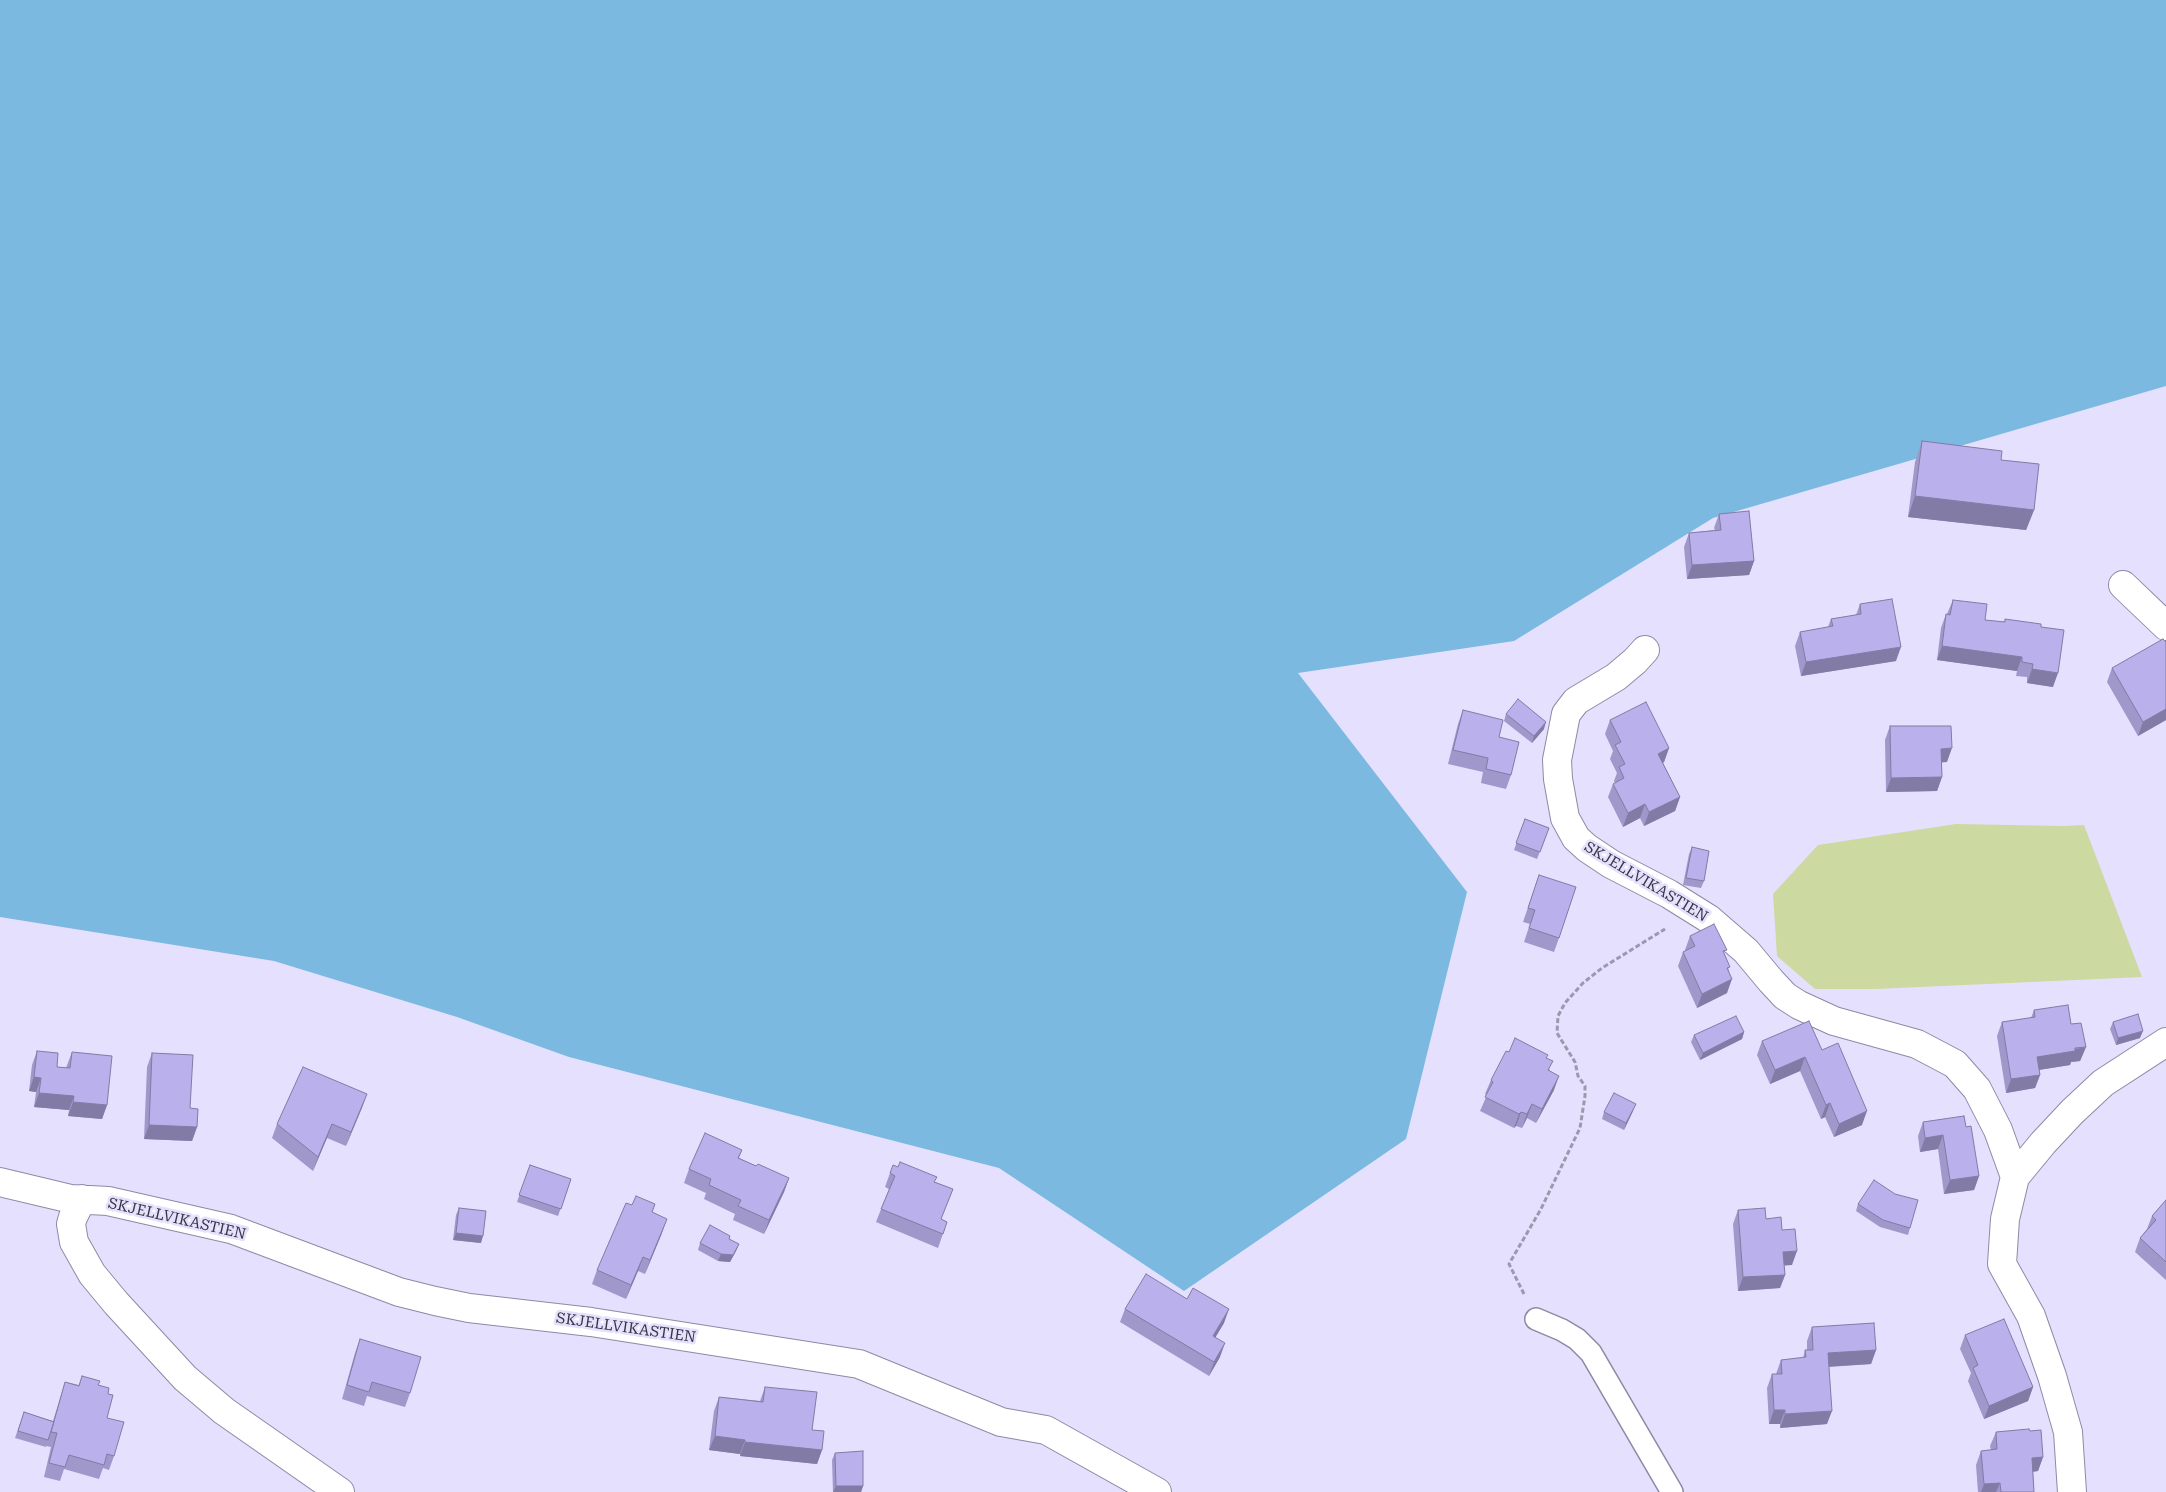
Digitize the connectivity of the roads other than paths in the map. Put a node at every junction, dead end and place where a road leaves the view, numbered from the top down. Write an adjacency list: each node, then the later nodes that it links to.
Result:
1 (2123, 585): 2 (street)
2 (2166, 626)
3 (1645, 650): 5 (street, SKJELLVIKASTIEN)
4 (2166, 1042): 5 (street)
5 (2015, 1177): 12 (street)
6 (0, 1182): 7 (street, SKJELLVIKASTIEN)
7 (82, 1199): 9 (street); 10 (street, SKJELLVIKASTIEN)
8 (1536, 1319): 11 (lane)
9 (340, 1492)
10 (1157, 1492)
11 (1672, 1492)
12 (2072, 1492)

